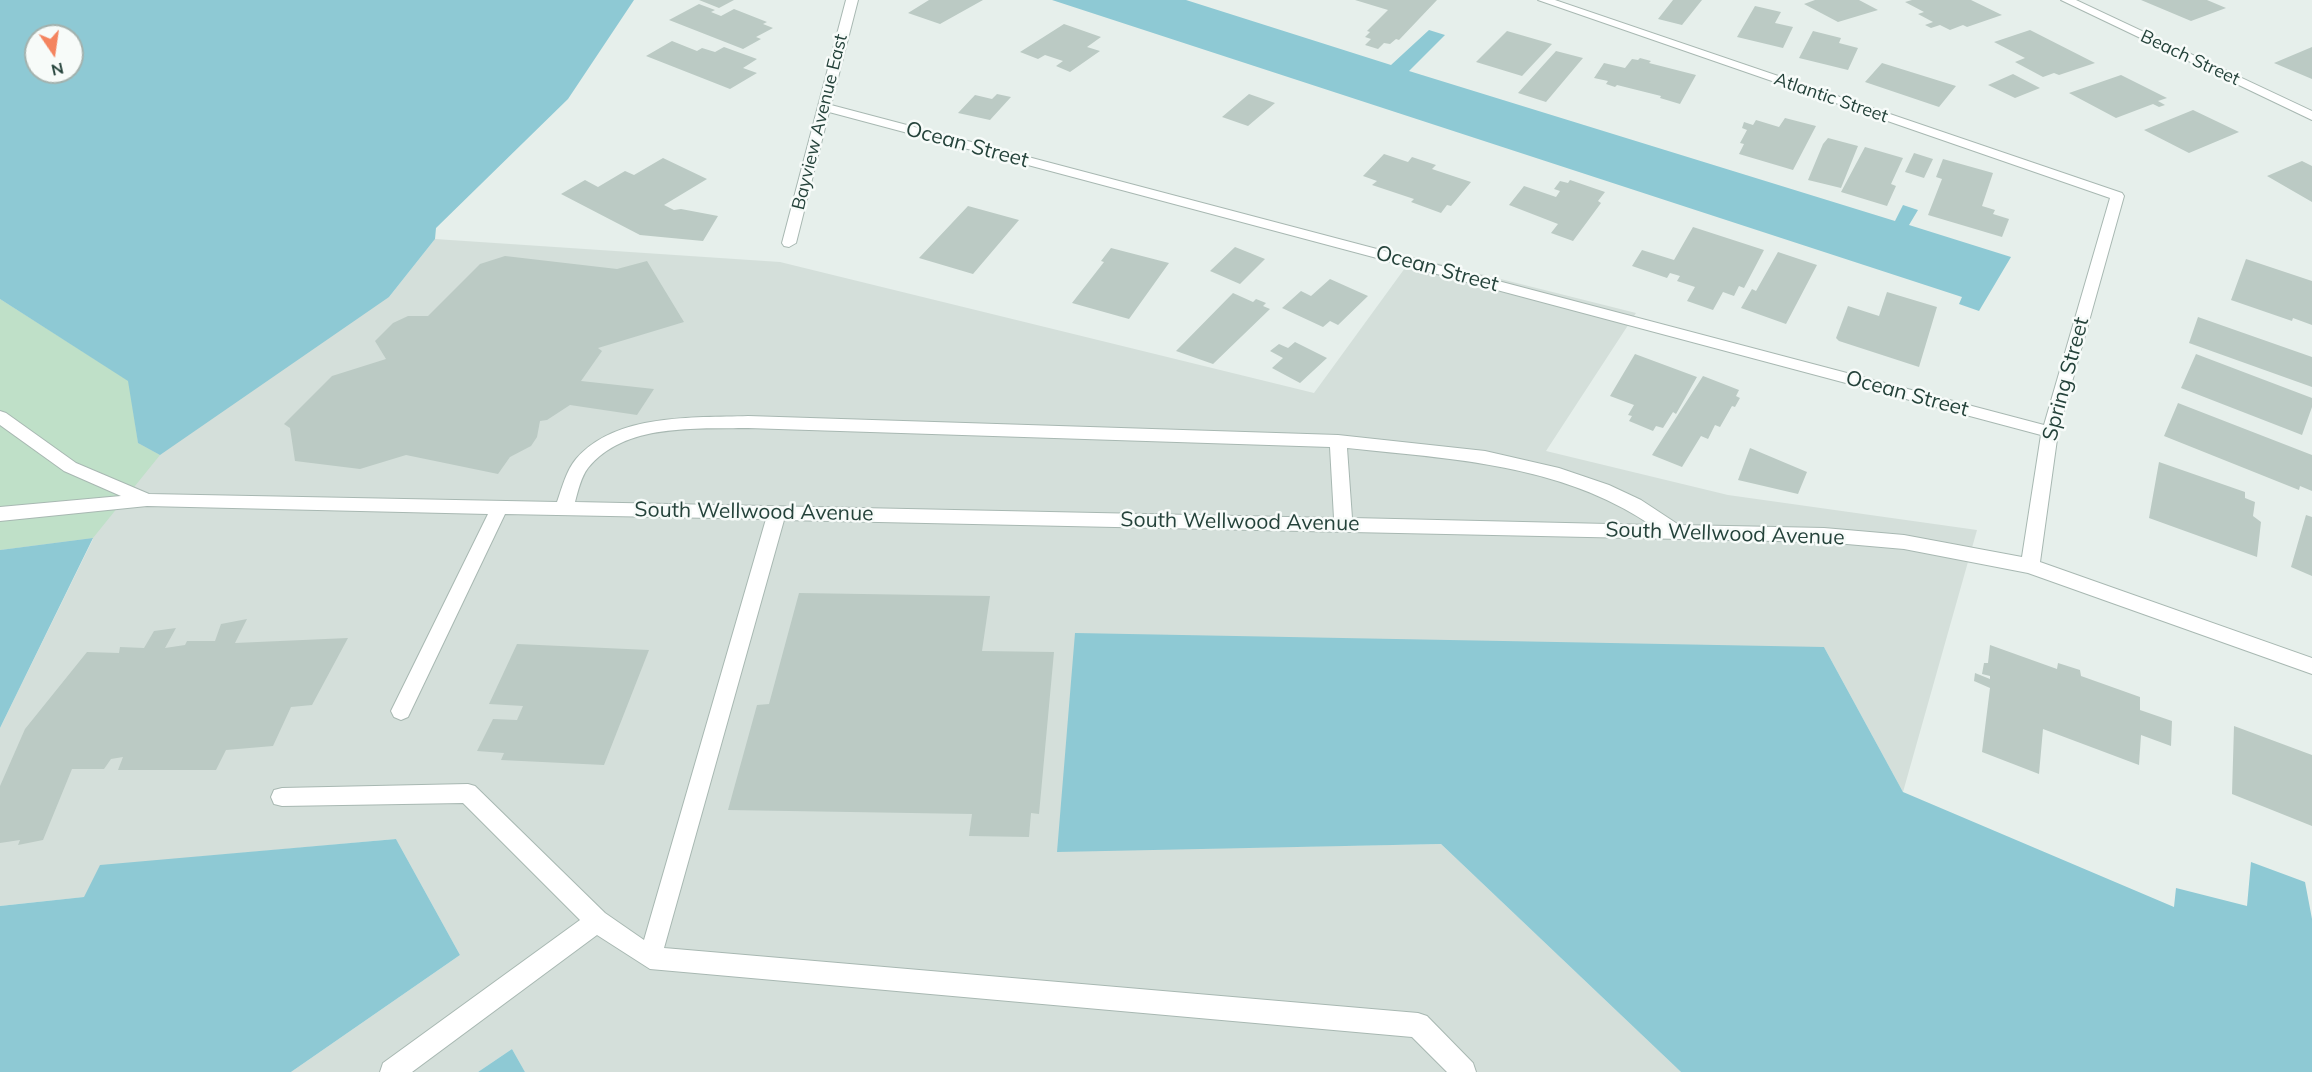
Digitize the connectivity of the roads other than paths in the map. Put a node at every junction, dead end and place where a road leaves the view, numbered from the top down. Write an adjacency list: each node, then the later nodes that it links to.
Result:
1 (852, 0): 4 (street, Bayview Avenue East)
2 (1544, 0): 6 (street, Atlantic Street)
3 (2067, 0): 5 (street, Beach Street)
4 (824, 107): 7 (street, Bayview Avenue East); 9 (street, Ocean Street)
5 (2312, 117)
6 (2117, 196): 9 (street, Spring Street)
7 (789, 243)
8 (0, 417): 11 (street)
9 (2050, 432): 18 (street, Spring Street)
10 (1338, 441): 13 (street); 16 (street); 17 (street)
11 (147, 500): 12 (street, South Wellwood Avenue); 15 (street, South Wellwood Avenue)
12 (500, 507): 13 (street, South Wellwood Avenue); 20 (street)
13 (564, 508): 14 (street, South Wellwood Avenue)
14 (777, 512): 16 (street, South Wellwood Avenue); 23 (street)
15 (0, 514)
16 (1343, 525): 17 (street, South Wellwood Avenue)
17 (1674, 531): 18 (street, South Wellwood Avenue)
18 (2030, 566): 19 (street, South Wellwood Avenue)
19 (2312, 666)
20 (401, 711)
21 (282, 797): 22 (street)
22 (597, 921): 23 (street); 24 (street)
23 (650, 958): 25 (street)
24 (392, 1072)
25 (1464, 1072)

